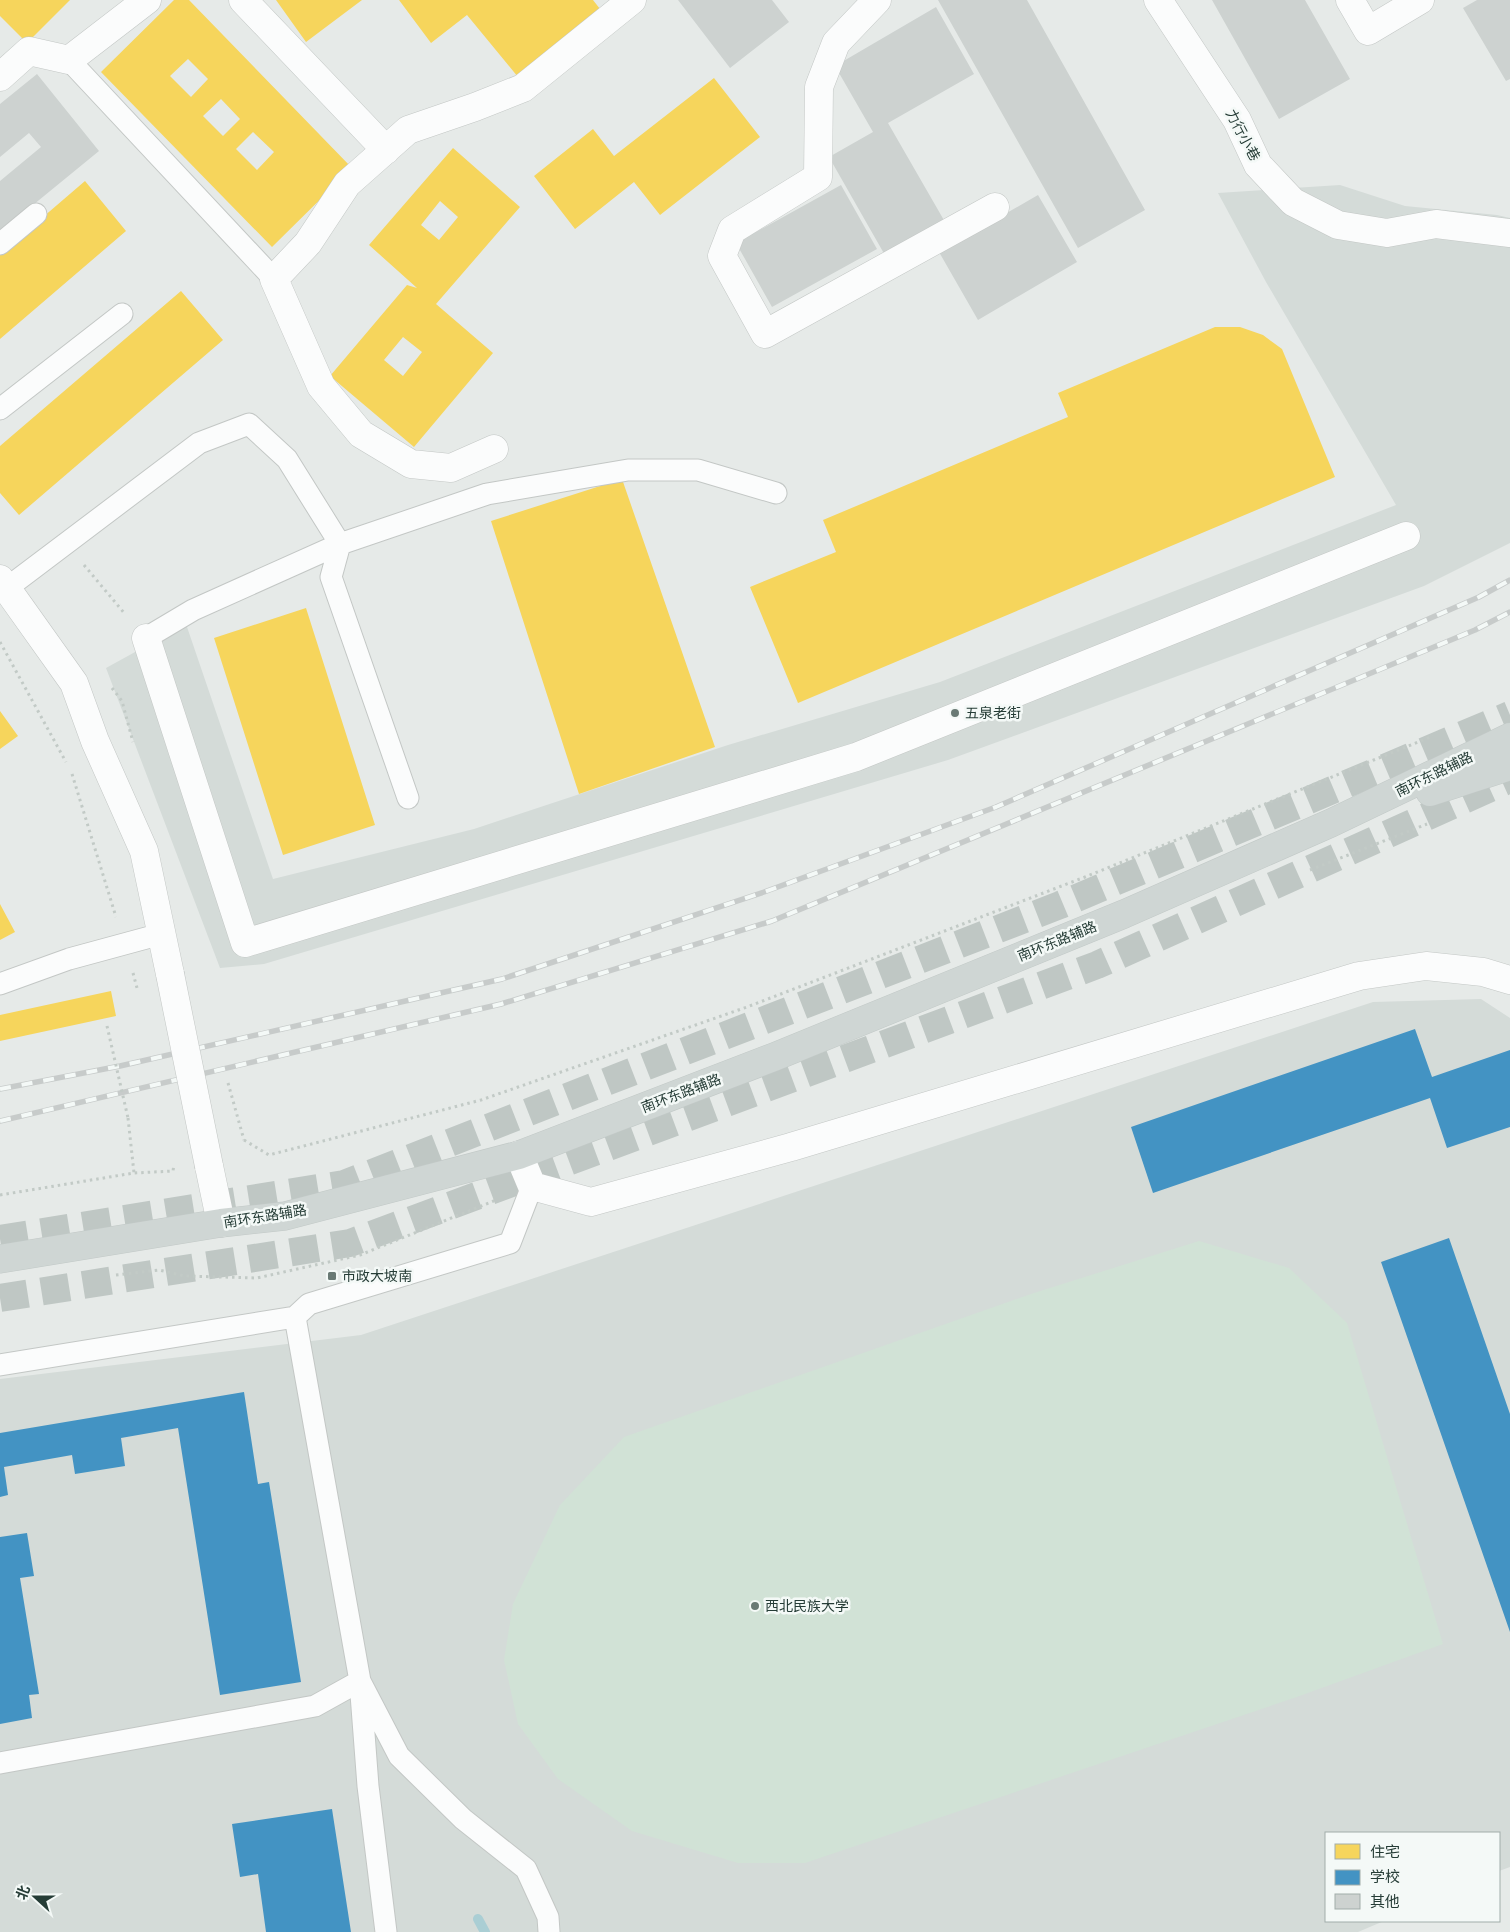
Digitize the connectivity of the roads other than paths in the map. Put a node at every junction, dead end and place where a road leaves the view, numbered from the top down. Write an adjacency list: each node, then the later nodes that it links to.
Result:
1 (147, 0): 8 (street)
2 (243, 0): 10 (street)
3 (632, 0): 10 (street)
4 (877, 0): 11 (street)
5 (1158, 0): 13 (street, 力行小巷)
6 (1350, 0): 7 (street)
7 (1420, 0)
8 (69, 60): 9 (street); 15 (lane)
9 (0, 77)
10 (386, 150): 15 (street)
11 (995, 207)
12 (36, 214): 14 (lane)
13 (1510, 233)
14 (0, 244)
15 (274, 279): 18 (street)
16 (122, 314): 17 (lane)
17 (0, 409)
18 (494, 449)
19 (776, 493): 21 (lane)
20 (1406, 536): 23 (street)
21 (340, 544): 22 (lane); 23 (lane); 26 (lane)
22 (3, 584): 28 (street)
23 (146, 638)
24 (1510, 737): 27 (main road, 南环东路辅路)
25 (1510, 766): 27 (main road, 南环东路辅路)
26 (408, 798)
27 (1331, 823): 31 (main road, 南环东路辅路)
28 (161, 934): 30 (lane); 33 (street, bridge)
29 (1510, 980): 32 (street)
30 (0, 984)
31 (519, 1155): 32 (street); 33 (main road, 南环东路辅路)
32 (532, 1186): 35 (lane)
33 (221, 1223): 34 (main road, 南环东路辅路)
34 (0, 1259)
35 (295, 1317): 36 (lane); 37 (lane)
36 (0, 1365)
37 (360, 1681): 38 (lane); 39 (lane); 40 (lane)
38 (0, 1763)
39 (386, 1932)
40 (549, 1932)

